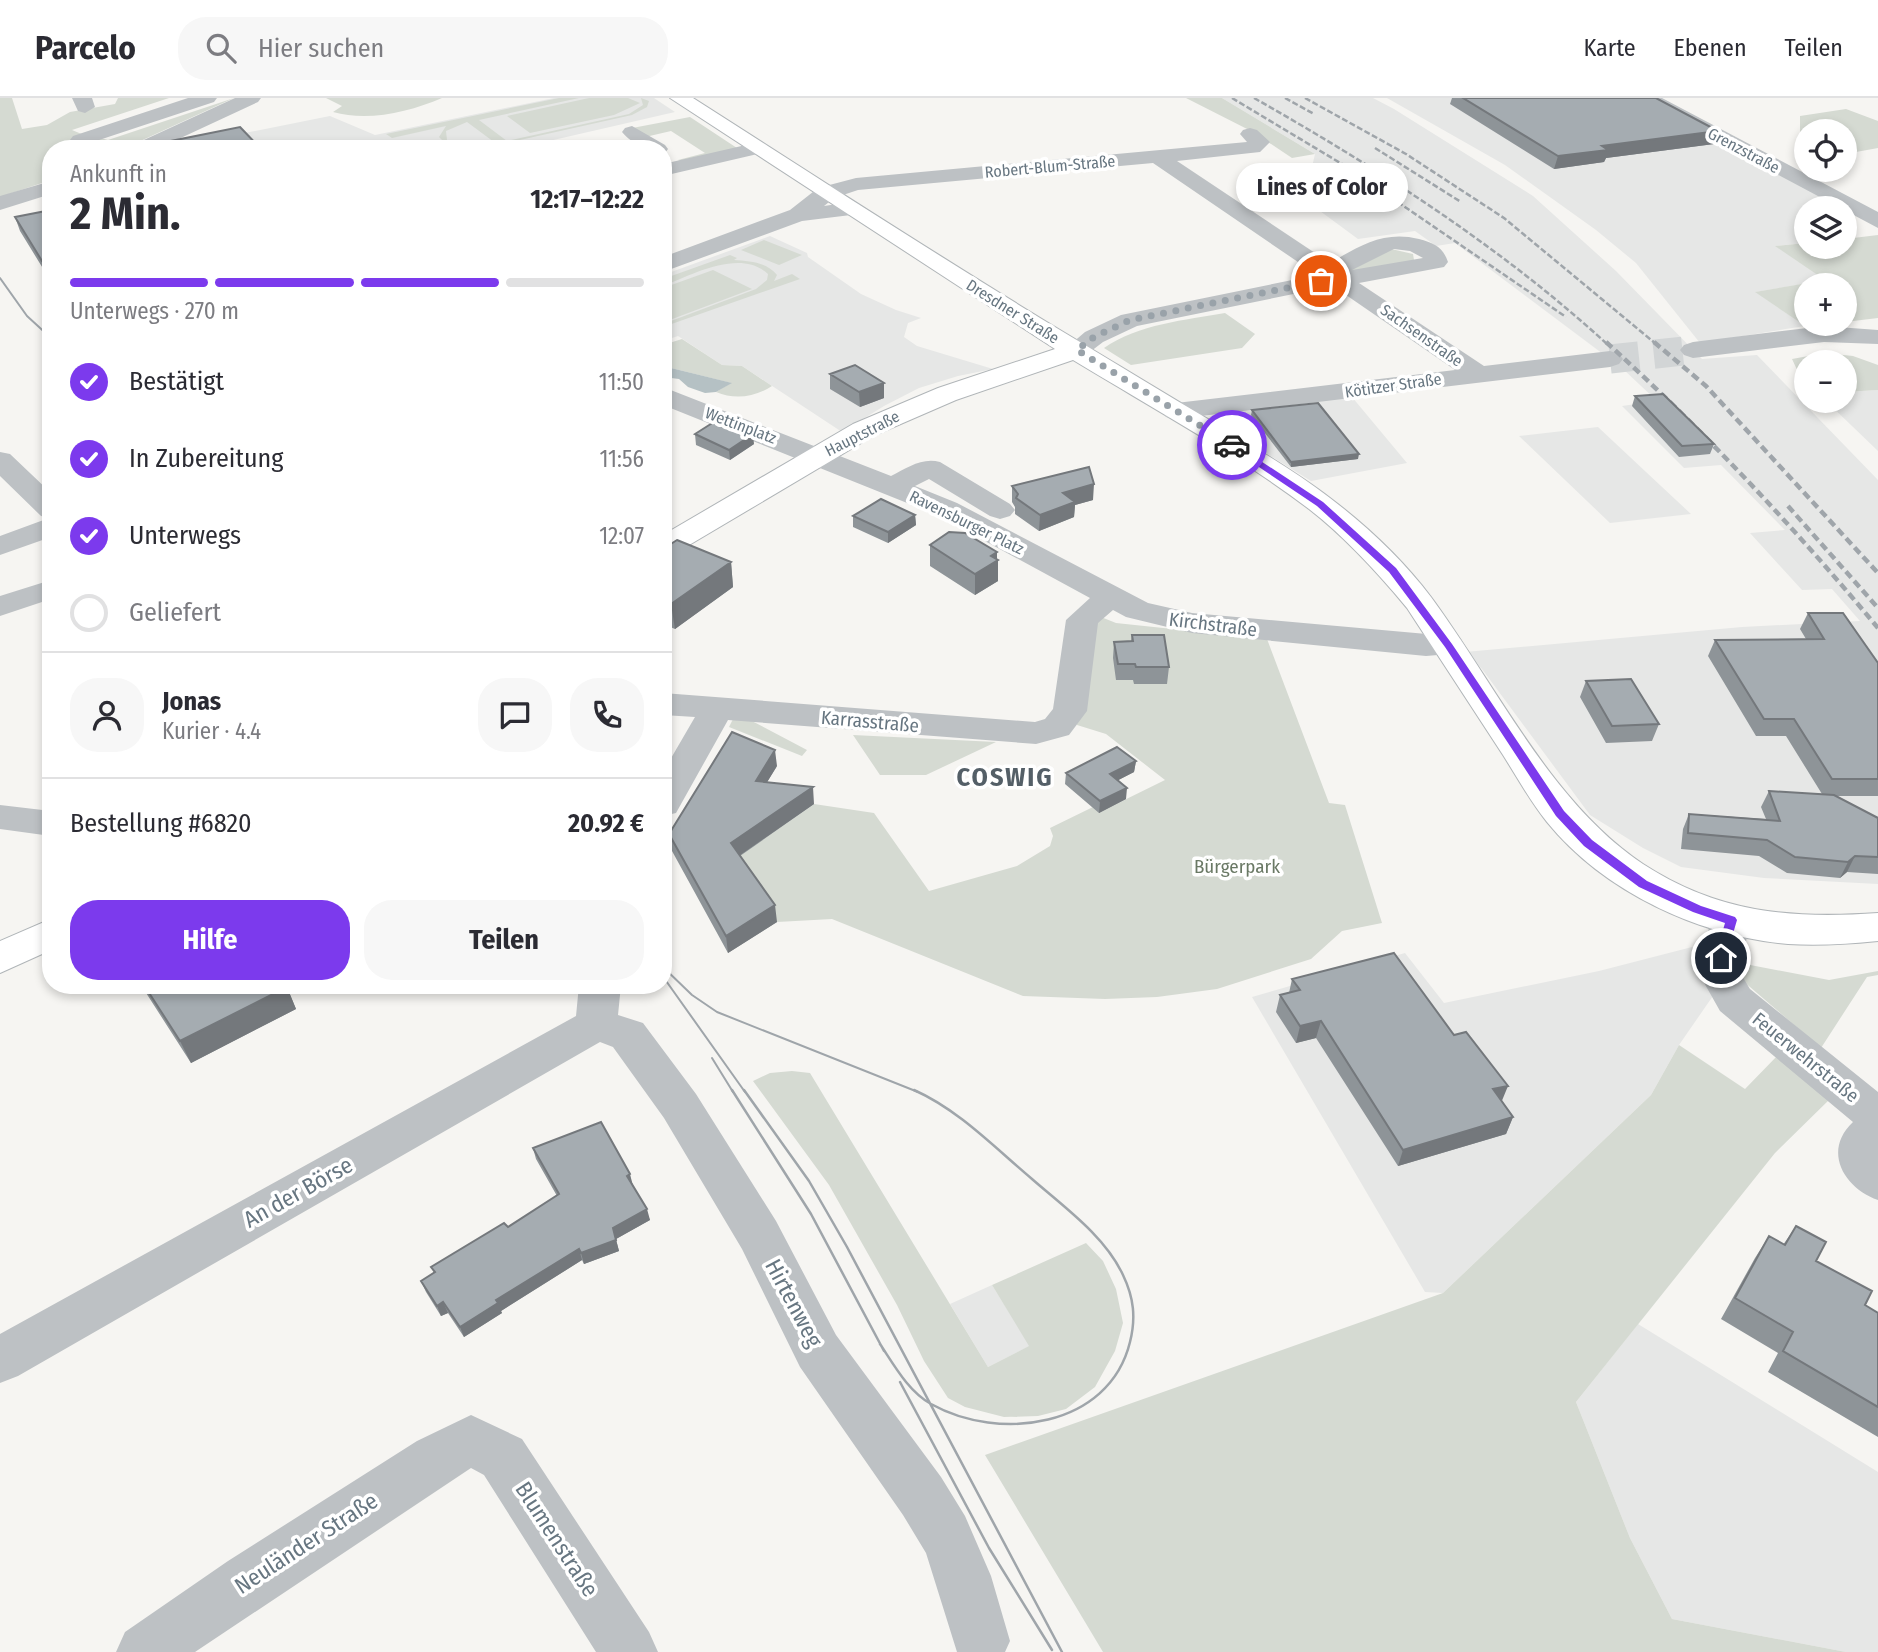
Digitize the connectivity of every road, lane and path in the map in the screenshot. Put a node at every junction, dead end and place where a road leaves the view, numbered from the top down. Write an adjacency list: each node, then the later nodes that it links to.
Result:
1 (207, 98): 7 (street)
2 (251, 98): 8 (street)
3 (680, 98): 10 (main road, Dresdner Straße)
4 (1648, 98): 20 (street, Grenzstraße)
5 (632, 132): 9 (street)
6 (1250, 134): 11 (street, Robert-Blum-Straße)
7 (80, 140)
8 (160, 140)
9 (645, 140)
10 (759, 148): 13 (street); 16 (main road, Dresdner Straße)
11 (1156, 156): 16 (street, Robert-Blum-Straße); 23 (street, Sachsenstraße)
12 (672, 157): 13 (street)
13 (686, 164): 14 (street)
14 (672, 168)
15 (42, 190): 17 (street)
16 (826, 193): 18 (main road, Dresdner Straße); 19 (street)
17 (0, 204)
18 (850, 209): 19 (street); 25 (main road, Dresdner Straße)
19 (798, 215): 21 (street)
20 (1878, 221)
21 (672, 262)
22 (1436, 262): 23 (street)
23 (1339, 278): 25 (street); 28 (street, Sachsenstraße)
24 (1877, 338): 26 (street)
25 (1077, 350): 30 (main road, Dresdner Straße); 31 (main road, Hauptstraße)
26 (1693, 350)
27 (1610, 359): 28 (street, Kötitzer Straße)
28 (1478, 374): 30 (street, Kötitzer Straße)
29 (672, 399): 31 (street, Wettinplatz)
30 (1176, 411): 42 (main road, Dresdner Straße)
31 (818, 456): 33 (street, Ravensburger Platz); 36 (main road, Hauptstraße)
32 (0, 460): 34 (street)
33 (893, 486): 39 (street, Ravensburger Platz); 41 (street)
34 (42, 501)
35 (42, 530): 37 (street)
36 (672, 543)
37 (0, 546)
38 (42, 592): 40 (street)
39 (1110, 597): 41 (street, Kirchstraße); 44 (street, Karrasstraße)
40 (0, 606)
41 (1192, 623): 42 (street, Kirchstraße)
42 (1449, 646): 48 (main road, Dresdner Straße)
43 (672, 705): 44 (street, Karrasstraße)
44 (716, 710): 45 (street)
45 (672, 788)
46 (0, 817): 47 (street)
47 (42, 823)
48 (1731, 920): 49 (main road, Dresdner Straße); 53 (street, Feuerwehrstraße)
49 (1878, 927)
50 (42, 937): 51 (main road)
51 (0, 958)
52 (598, 1005): 56 (street, An der Börse); 58 (street, Hirtenweg)
53 (1878, 1117)
54 (1878, 1132): 55 (street)
55 (1878, 1181)
56 (0, 1360)
57 (471, 1440): 59 (street, Neuländer Straße); 60 (street, Blumenstraße)
58 (988, 1648)
59 (145, 1652)
60 (629, 1652)

